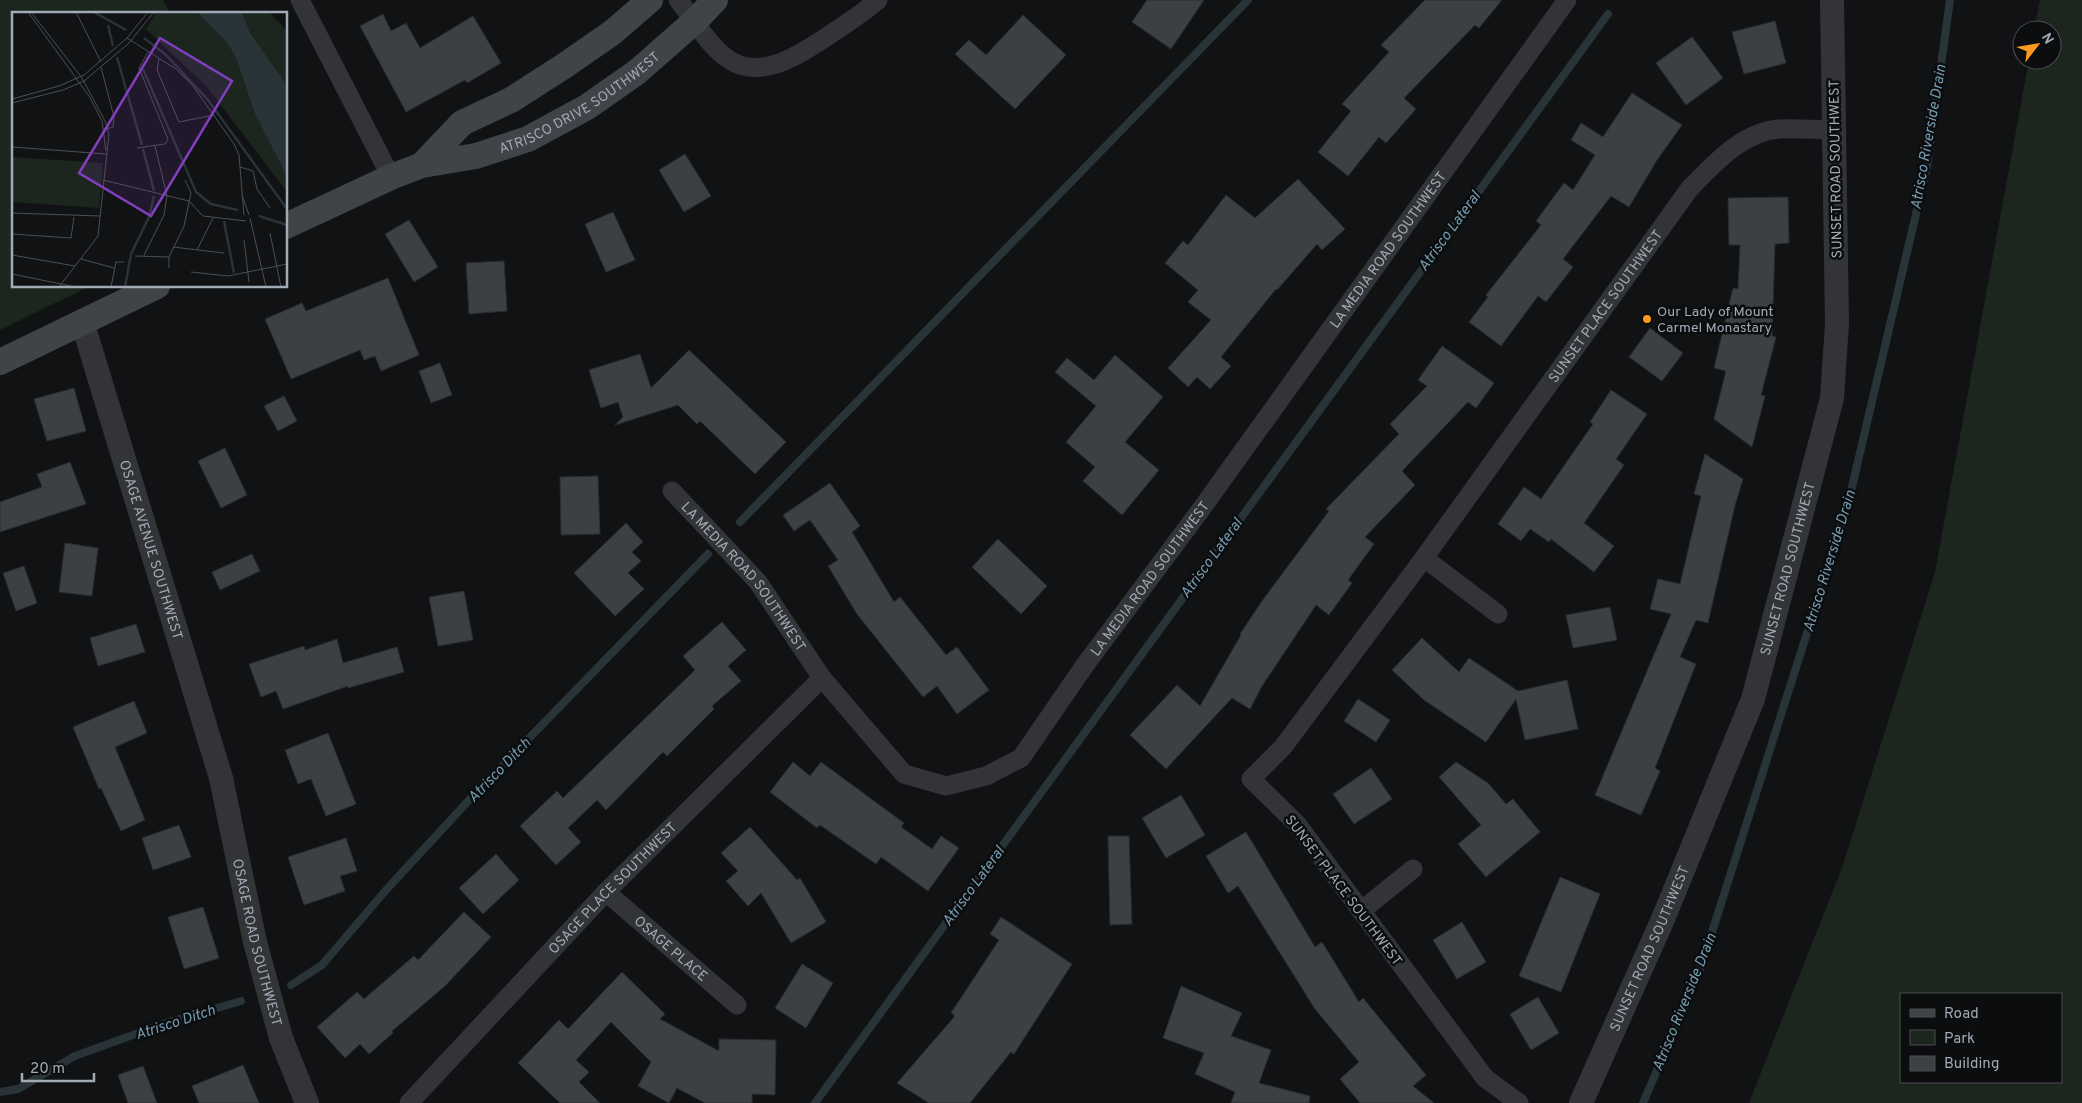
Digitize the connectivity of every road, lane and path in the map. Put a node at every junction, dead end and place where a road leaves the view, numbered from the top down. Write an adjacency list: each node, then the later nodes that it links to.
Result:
1 (300, 0): 11 (street)
2 (650, 0): 10 (main road, ATRISCO DRIVE SOUTHWEST)
3 (678, 0): 8 (street)
4 (715, 0): 8 (main road, ATRISCO DRIVE SOUTHWEST)
5 (878, 0): 8 (street)
6 (1567, 0): 19 (street, LA MEDIA ROAD SOUTHWEST)
7 (1832, 0): 9 (street, SUNSET ROAD SOUTHWEST)
8 (695, 21): 10 (main road, ATRISCO DRIVE SOUTHWEST)
9 (1834, 130): 17 (street, SUNSET PLACE SOUTHWEST); 28 (street, SUNSET ROAD SOUTHWEST)
10 (422, 165): 11 (main road, ATRISCO DRIVE SOUTHWEST)
11 (391, 177): 12 (main road, ATRISCO DRIVE SOUTHWEST)
12 (288, 225)
13 (153, 288): 14 (main road)
14 (82, 321): 15 (main road); 20 (street, OSAGE AVENUE SOUTHWEST)
15 (0, 362)
16 (672, 491): 19 (street, LA MEDIA ROAD SOUTHWEST)
17 (1424, 558): 18 (street); 23 (street, SUNSET PLACE SOUTHWEST)
18 (1498, 614)
19 (822, 678): 22 (street, OSAGE PLACE SOUTHWEST)
20 (221, 778): 25 (street, OSAGE ROAD SOUTHWEST)
21 (1413, 868): 23 (street)
22 (606, 892): 24 (street, OSAGE PLACE); 26 (street, OSAGE PLACE SOUTHWEST)
23 (1361, 911): 27 (street, SUNSET PLACE SOUTHWEST)
24 (737, 1005)
25 (307, 1103)
26 (409, 1103)
27 (1519, 1103)
28 (1582, 1103)

